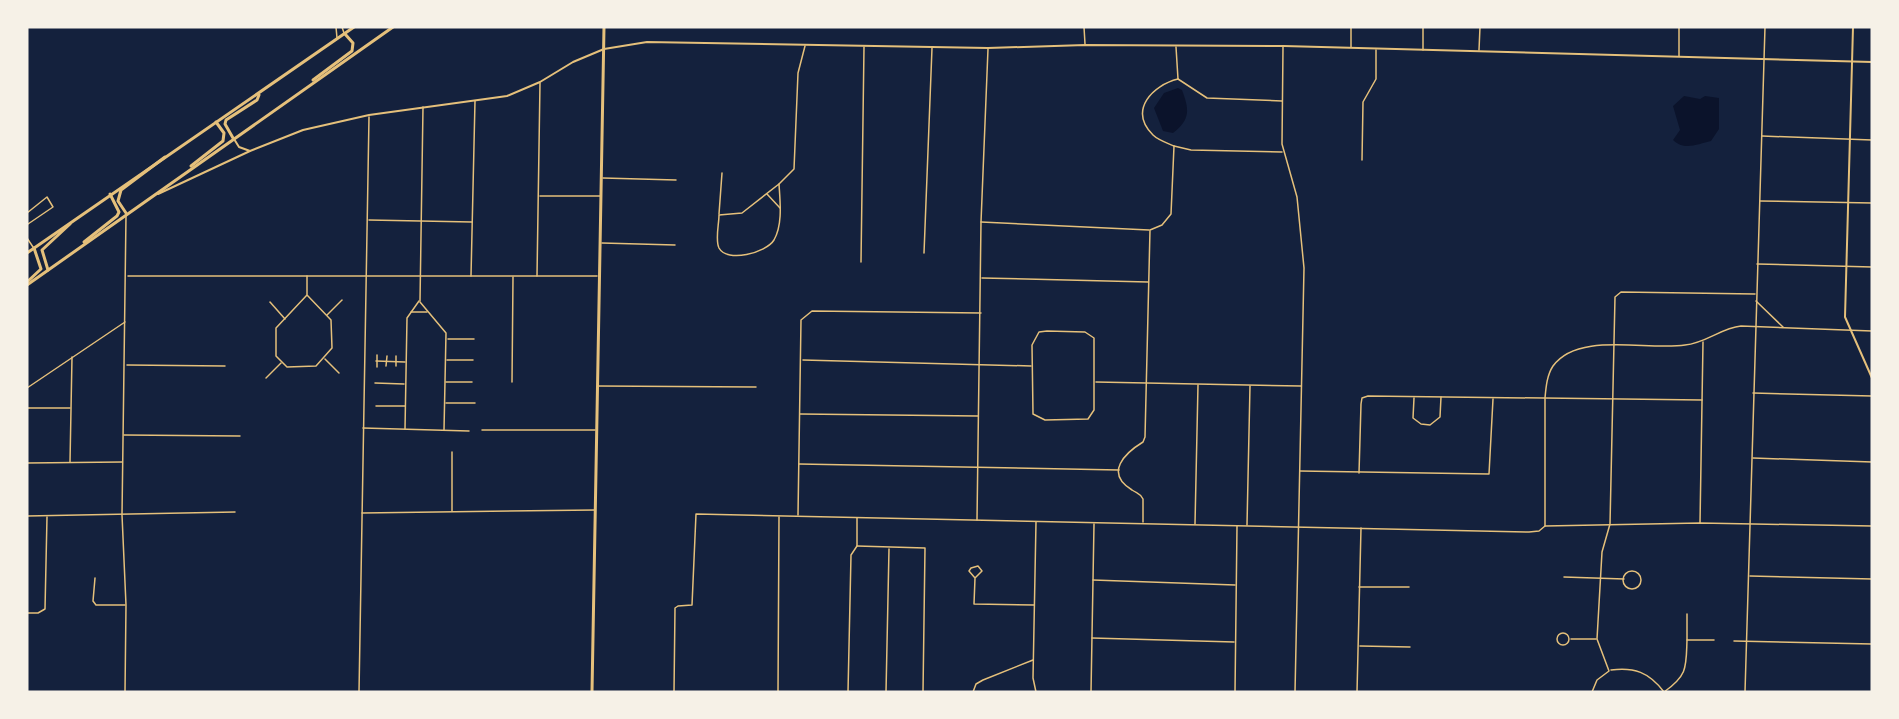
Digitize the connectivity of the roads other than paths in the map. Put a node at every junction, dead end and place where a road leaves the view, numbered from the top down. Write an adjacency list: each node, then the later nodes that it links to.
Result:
1 (336, 27): 14 (street)
2 (342, 27): 13 (street)
3 (354, 27): 13 (main road)
4 (393, 27): 33 (main road)
5 (604, 27): 23 (main road)
6 (1084, 27): 15 (street)
7 (1351, 27): 22 (street)
8 (1423, 27): 25 (street)
9 (1480, 27): 26 (street)
10 (1679, 27): 27 (street)
11 (1765, 27): 28 (street)
12 (1853, 27): 29 (street)
13 (345, 34): 14 (main road); 33 (main road)
14 (337, 39): 34 (main road)
15 (1085, 45): 16 (street); 21 (street)
16 (1176, 45): 19 (street); 31 (street)
17 (805, 46): 18 (street); 23 (street); 53 (street)
18 (864, 46): 20 (street); 81 (street)
19 (1284, 46): 22 (street); 36 (street)
20 (932, 48): 21 (street); 80 (street)
21 (988, 48): 71 (street)
22 (1351, 48): 24 (street)
23 (604, 49): 32 (street); 51 (main road)
24 (1376, 49): 25 (street); 48 (street)
25 (1423, 50): 26 (street)
26 (1479, 51): 27 (street)
27 (1679, 56): 28 (street)
28 (1764, 58): 29 (street); 40 (street)
29 (1853, 61): 30 (street); 42 (street)
30 (1872, 62)
31 (1178, 80): 36 (street); 44 (street)
32 (540, 82): 35 (street); 56 (street)
33 (311, 84): 41 (main road)
34 (259, 93): 39 (main road); 41 (main road)
35 (475, 100): 37 (street); 70 (street)
36 (1282, 101): 46 (street)
37 (423, 106): 38 (street); 68 (street)
38 (369, 115): 45 (street); 67 (street)
39 (216, 122): 47 (main road); 49 (main road)
40 (1762, 136): 42 (street); 59 (street)
41 (233, 138): 45 (street); 49 (main road)
42 (1850, 139): 43 (street); 60 (street)
43 (1872, 140)
44 (1174, 146): 46 (street); 73 (street)
45 (250, 151): 58 (street)
46 (1283, 152): 150 (street)
47 (165, 155): 54 (main road); 64 (main road)
48 (1362, 160)
49 (189, 170): 58 (main road)
50 (722, 173): 65 (street)
51 (603, 178): 52 (street); 57 (main road)
52 (676, 180)
53 (779, 184): 55 (street); 62 (street)
54 (110, 194): 69 (main road); 75 (main road)
55 (766, 194): 62 (street); 65 (street)
56 (539, 196): 57 (street); 91 (street)
57 (602, 196): 76 (main road)
58 (146, 200): 64 (main road)
59 (1760, 201): 60 (street); 82 (street)
60 (1848, 202): 61 (street); 83 (street)
61 (1872, 203)
62 (780, 208): 65 (street)
63 (27, 213): 72 (street)
64 (126, 213): 75 (main road); 87 (street)
65 (719, 215)
66 (27, 217): 72 (street)
67 (367, 220): 68 (street); 88 (street)
68 (421, 221): 70 (street); 93 (street)
69 (71, 222): 78 (main road); 85 (main road)
70 (473, 222): 89 (street)
71 (981, 222): 73 (street); 94 (street)
72 (27, 224)
73 (1150, 230): 95 (street)
74 (27, 238): 78 (street)
75 (83, 243): 85 (main road)
76 (601, 243): 77 (street); 92 (main road)
77 (675, 245)
78 (34, 248): 79 (main road); 96 (main road)
79 (27, 253)
80 (924, 253)
81 (861, 262)
82 (1757, 264): 83 (street); 97 (street)
83 (1846, 265): 84 (street); 111 (street)
84 (1872, 267)
85 (48, 271): 96 (main road)
86 (308, 275): 87 (street); 88 (street); 98 (street)
87 (127, 276): 108 (street)
88 (366, 276): 93 (street); 169 (street)
89 (471, 276): 90 (street); 93 (street)
90 (513, 276): 91 (street); 142 (street)
91 (537, 276): 92 (street)
92 (600, 276): 149 (main road)
93 (420, 277): 101 (street)
94 (982, 278): 95 (street); 105 (street)
95 (1149, 282): 145 (street)
96 (27, 284)
97 (1756, 294): 100 (street); 116 (street)
98 (307, 295): 106 (street); 107 (street)
99 (342, 300): 106 (street)
100 (1756, 300): 109 (street); 110 (street)
101 (420, 301): 103 (street); 104 (street)
102 (270, 302): 107 (street)
103 (410, 311): 104 (street); 128 (street)
104 (428, 311): 113 (street)
105 (982, 313): 124 (street); 131 (street)
106 (327, 315): 121 (street)
107 (285, 318): 129 (street)
108 (126, 321): 118 (street); 130 (street)
109 (1755, 326): 110 (street); 115 (street); 153 (street)
110 (1784, 327): 111 (street)
111 (1850, 330): 112 (street); 139 (street)
112 (1872, 331)
113 (446, 339): 114 (street); 122 (street)
114 (474, 339)
115 (1702, 341): 116 (street); 160 (street)
116 (1614, 346): 157 (street); 158 (street)
117 (377, 355): 125 (street)
118 (72, 356): 152 (street); 166 (street)
119 (387, 356): 126 (street)
120 (396, 356): 127 (street)
121 (325, 358): 129 (street); 137 (street)
122 (446, 360): 123 (street); 140 (street)
123 (473, 360)
124 (803, 360): 131 (street); 167 (street)
125 (376, 361): 126 (street); 136 (street)
126 (386, 361): 127 (street); 133 (street)
127 (396, 362): 128 (street); 134 (street)
128 (406, 362): 146 (street)
129 (281, 363): 138 (street)
130 (125, 365): 132 (street); 175 (street)
131 (980, 365): 135 (street); 168 (street)
132 (225, 366)
133 (386, 366)
134 (396, 366)
135 (1032, 366): 143 (street); 143 (street)
136 (377, 367)
137 (339, 374)
138 (266, 378)
139 (1872, 378)
140 (445, 382): 141 (street); 161 (street)
141 (472, 382)
142 (512, 382)
143 (1095, 382): 145 (street)
144 (375, 383): 146 (street)
145 (1146, 383): 147 (street); 185 (street)
146 (405, 384): 164 (street)
147 (1198, 384): 148 (street); 204 (street)
148 (1250, 385): 150 (street); 207 (street)
149 (597, 386): 151 (street); 173 (main road)
150 (1302, 386): 186 (street)
151 (756, 387)
152 (27, 388)
153 (1753, 393): 154 (street); 178 (street)
154 (1872, 396)
155 (1414, 397): 156 (street); 156 (street); 187 (street)
156 (1441, 398): 159 (street)
157 (1545, 398): 158 (street); 159 (street); 208 (street)
158 (1613, 398): 160 (street); 205 (street)
159 (1493, 399): 187 (street)
160 (1702, 400): 201 (street)
161 (445, 403): 162 (street); 171 (street)
162 (475, 403)
163 (376, 406): 164 (street)
164 (405, 406): 170 (street)
165 (27, 408): 166 (street)
166 (71, 408): 179 (street)
167 (800, 414): 168 (street); 183 (street)
168 (979, 416): 184 (street)
169 (363, 428): 170 (street); 191 (street)
170 (405, 429): 171 (street)
171 (444, 430): 174 (street)
172 (482, 430): 173 (street)
173 (596, 430): 188 (main road)
174 (469, 431)
175 (124, 435): 176 (street); 180 (street)
176 (240, 436)
177 (452, 452): 190 (street)
178 (1751, 458): 181 (street); 202 (street)
179 (70, 462): 180 (street); 182 (street)
180 (123, 462): 192 (street)
181 (1872, 462)
182 (27, 463)
183 (798, 464): 184 (street); 193 (street)
184 (978, 468): 185 (street); 198 (street)
185 (1119, 470): 203 (street)
186 (1299, 471): 187 (street); 210 (street)
187 (1359, 473)
188 (596, 510): 190 (street); 244 (main road)
189 (235, 512): 192 (street)
190 (452, 512): 191 (street)
191 (362, 513): 243 (street)
192 (122, 515): 195 (street); 225 (street)
193 (798, 515): 196 (street); 197 (street)
194 (27, 516): 195 (street)
195 (47, 516): 227 (street)
196 (779, 516): 245 (street); 246 (street)
197 (857, 518): 198 (street); 212 (street)
198 (977, 520): 199 (street)
199 (1036, 521): 200 (street); 226 (street)
200 (1094, 523): 203 (street); 221 (street)
201 (1700, 523): 202 (street); 205 (street)
202 (1750, 523): 209 (street); 214 (street)
203 (1143, 524): 204 (street)
204 (1194, 524): 206 (street)
205 (1610, 524): 208 (street); 218 (street)
206 (1237, 525): 207 (street); 222 (street)
207 (1247, 525): 210 (street)
208 (1545, 526): 211 (street)
209 (1872, 526)
210 (1298, 527): 211 (street); 254 (street)
211 (1361, 528): 223 (street)
212 (857, 546): 213 (street); 247 (street)
213 (889, 547): 248 (street); 249 (street)
214 (1748, 576): 220 (street); 235 (street)
215 (1564, 577): 218 (street)
216 (95, 578): 225 (street)
217 (975, 578): 217 (street); 226 (street)
218 (1600, 578): 219 (street); 231 (street)
219 (1624, 579): 219 (street)
220 (1872, 579)
221 (1092, 580): 222 (street); 229 (street)
222 (1236, 585): 236 (street)
223 (1359, 587): 224 (street); 238 (street)
224 (1409, 588)
225 (126, 604): 242 (street)
226 (1035, 605): 240 (street)
227 (27, 613)
228 (1687, 615): 232 (street)
229 (1091, 638): 236 (street); 252 (street)
230 (1570, 639): 230 (street); 231 (street)
231 (1597, 639): 241 (street)
232 (1687, 640): 233 (street); 257 (street)
233 (1714, 640)
234 (1734, 641): 235 (street)
235 (1746, 641): 237 (street); 258 (street)
236 (1235, 642): 253 (street)
237 (1872, 644)
238 (1359, 646): 239 (street); 255 (street)
239 (1410, 647)
240 (1033, 660): 250 (street); 251 (street)
241 (1610, 671): 256 (street); 257 (street)
242 (125, 692)
243 (359, 692)
244 (592, 692)
245 (674, 692)
246 (778, 692)
247 (848, 692)
248 (886, 692)
249 (923, 692)
250 (973, 692)
251 (1036, 692)
252 (1091, 692)
253 (1235, 692)
254 (1295, 692)
255 (1357, 692)
256 (1592, 692)
257 (1664, 692)
258 (1745, 692)

